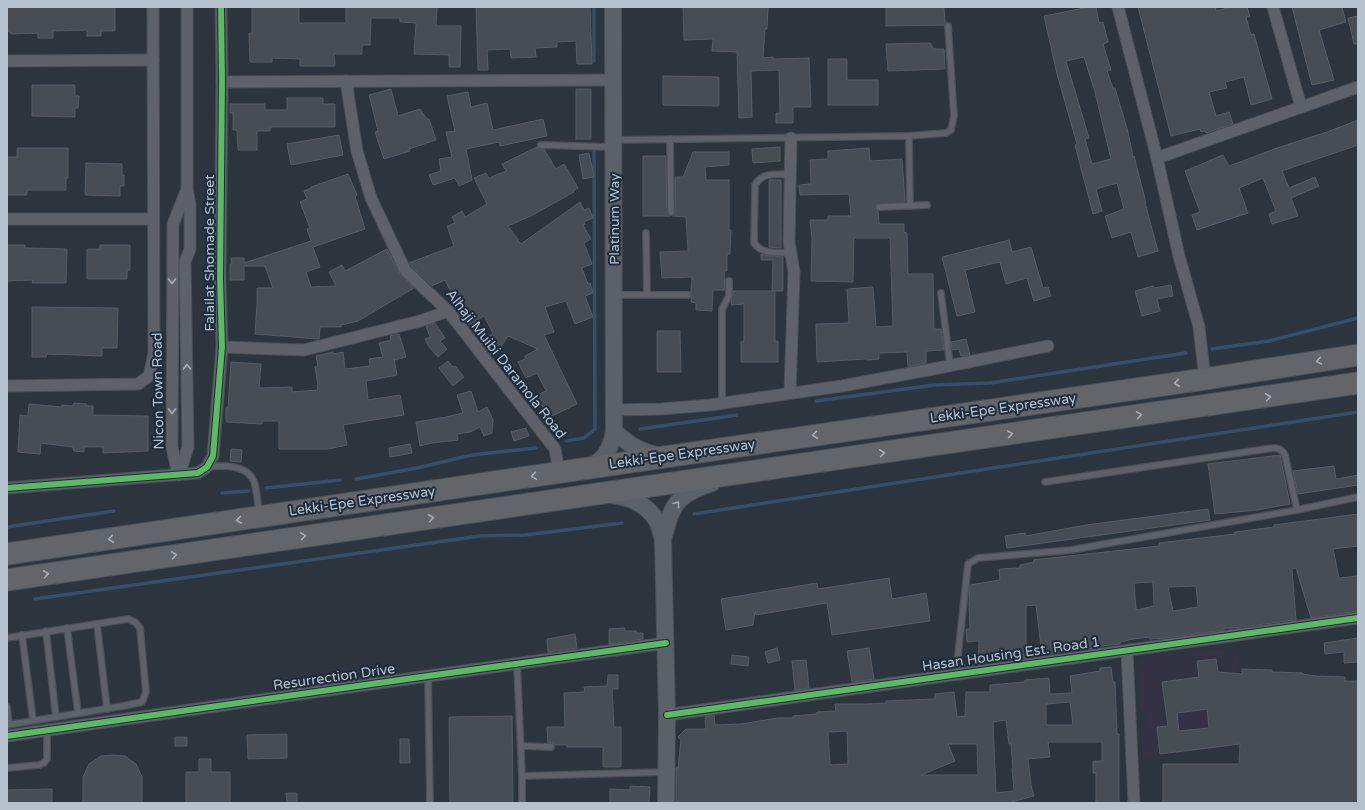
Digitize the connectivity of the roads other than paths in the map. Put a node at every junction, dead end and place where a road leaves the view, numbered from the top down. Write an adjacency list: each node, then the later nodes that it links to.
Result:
1 (153, 7): 8 (street)
2 (187, 7): 22 (street, Nicon Town Road)
3 (221, 7): 12 (street, Falailat Shomade Street)
4 (613, 7): 10 (street, Platinum Way)
5 (1118, 7): 20 (street)
6 (1273, 7): 14 (street)
7 (948, 26): 15 (lane)
8 (153, 60): 9 (street); 27 (street)
9 (7, 61)
10 (613, 80): 11 (street); 18 (street, Platinum Way)
11 (346, 81): 12 (street); 40 (street, Alhaji Muibi Daramola Road)
12 (222, 82): 42 (street, Falailat Shomade Street)
13 (1358, 87): 14 (street)
14 (1301, 107): 20 (street)
15 (908, 136): 16 (lane); 24 (lane)
16 (791, 138): 17 (lane); 21 (street)
17 (670, 139): 18 (lane); 26 (lane)
18 (614, 143): 19 (lane); 37 (street, Platinum Way)
19 (541, 145)
20 (1157, 158): 45 (street)
21 (791, 174): 32 (street); 32 (lane)
22 (187, 189): 29 (street, Nicon Town Road); 30 (street, Nicon Town Road)
23 (927, 205): 24 (lane)
24 (910, 206): 25 (lane)
25 (879, 207)
26 (671, 212)
27 (153, 219): 28 (street); 47 (street)
28 (7, 220)
29 (173, 224): 30 (street); 33 (street, Nicon Town Road)
30 (190, 224): 34 (street, Nicon Town Road)
31 (646, 233): 38 (lane)
32 (791, 253): 48 (street)
33 (172, 262): 34 (street); 57 (street, Nicon Town Road, one-way to 57)
34 (185, 262): 57 (street, Nicon Town Road, one-way to 34)
35 (729, 281): 49 (lane)
36 (941, 293): 44 (lane)
37 (614, 295): 38 (lane); 50 (street, Platinum Way)
38 (647, 295): 39 (lane)
39 (688, 295)
40 (448, 311): 42 (street); 55 (street, Alhaji Muibi Daramola Road)
41 (1048, 346): 44 (street)
42 (222, 348): 53 (street, Falailat Shomade Street)
43 (1358, 355): 45 (highway, Lekki-Epe Expressway, one-way to 45)
44 (950, 365): 48 (street)
45 (1205, 379): 52 (highway, Lekki-Epe Expressway, one-way to 52)
46 (1358, 383): 56 (highway, Lekki-Epe Expressway, one-way to 46)
47 (7, 386)
48 (790, 393): 49 (street)
49 (722, 403): 50 (street)
50 (614, 410): 51 (street, Platinum Way)
51 (614, 431): 52 (street); 54 (street, Platinum Way)
52 (667, 456): 54 (highway, Lekki-Epe Expressway)
53 (207, 467): 57 (street); 63 (lane)
54 (589, 468): 55 (highway, Lekki-Epe Expressway)
55 (559, 472): 63 (highway, Lekki-Epe Expressway, one-way to 63)
56 (738, 474): 60 (highway, Lekki-Epe Expressway); 64 (street, one-way to 56)
57 (179, 475): 59 (street)
58 (1045, 482): 62 (lane)
59 (7, 488)
60 (598, 493): 64 (street); 66 (highway, Lekki-Epe Expressway, one-way to 60)
61 (1358, 497): 62 (lane)
62 (1297, 510): 76 (lane)
63 (260, 517): 65 (highway, Lekki-Epe Expressway, one-way to 65)
64 (663, 540): 73 (street)
65 (7, 554)
66 (7, 580)
67 (1358, 618): 74 (street, Hasan Housing Est. Road 1)
68 (97, 624): 69 (lane); 79 (lane); 79 (lane)
69 (67, 628): 70 (lane); 80 (lane)
70 (46, 631): 71 (lane); 82 (lane)
71 (22, 635): 72 (lane); 83 (lane)
72 (7, 638)
73 (666, 644): 75 (street, Resurrection Drive); 81 (street)
74 (1127, 651): 76 (street, Hasan Housing Est. Road 1); 95 (street)
75 (517, 664): 77 (street, Resurrection Drive); 87 (lane)
76 (956, 673): 81 (street, Hasan Housing Est. Road 1)
77 (428, 676): 85 (street, Resurrection Drive); 92 (lane)
78 (7, 707): 84 (lane)
79 (107, 709): 80 (lane)
80 (78, 713): 82 (lane)
81 (667, 715): 90 (street)
82 (56, 717): 83 (lane)
83 (33, 720): 84 (lane)
84 (8, 724)
85 (47, 731): 86 (street, Resurrection Drive); 89 (lane)
86 (7, 736)
87 (521, 746): 88 (lane); 91 (lane)
88 (551, 747)
89 (7, 768)
90 (666, 772): 91 (lane); 94 (street)
91 (522, 776): 93 (lane)
92 (430, 803)
93 (522, 803)
94 (666, 803)
95 (1134, 803)

